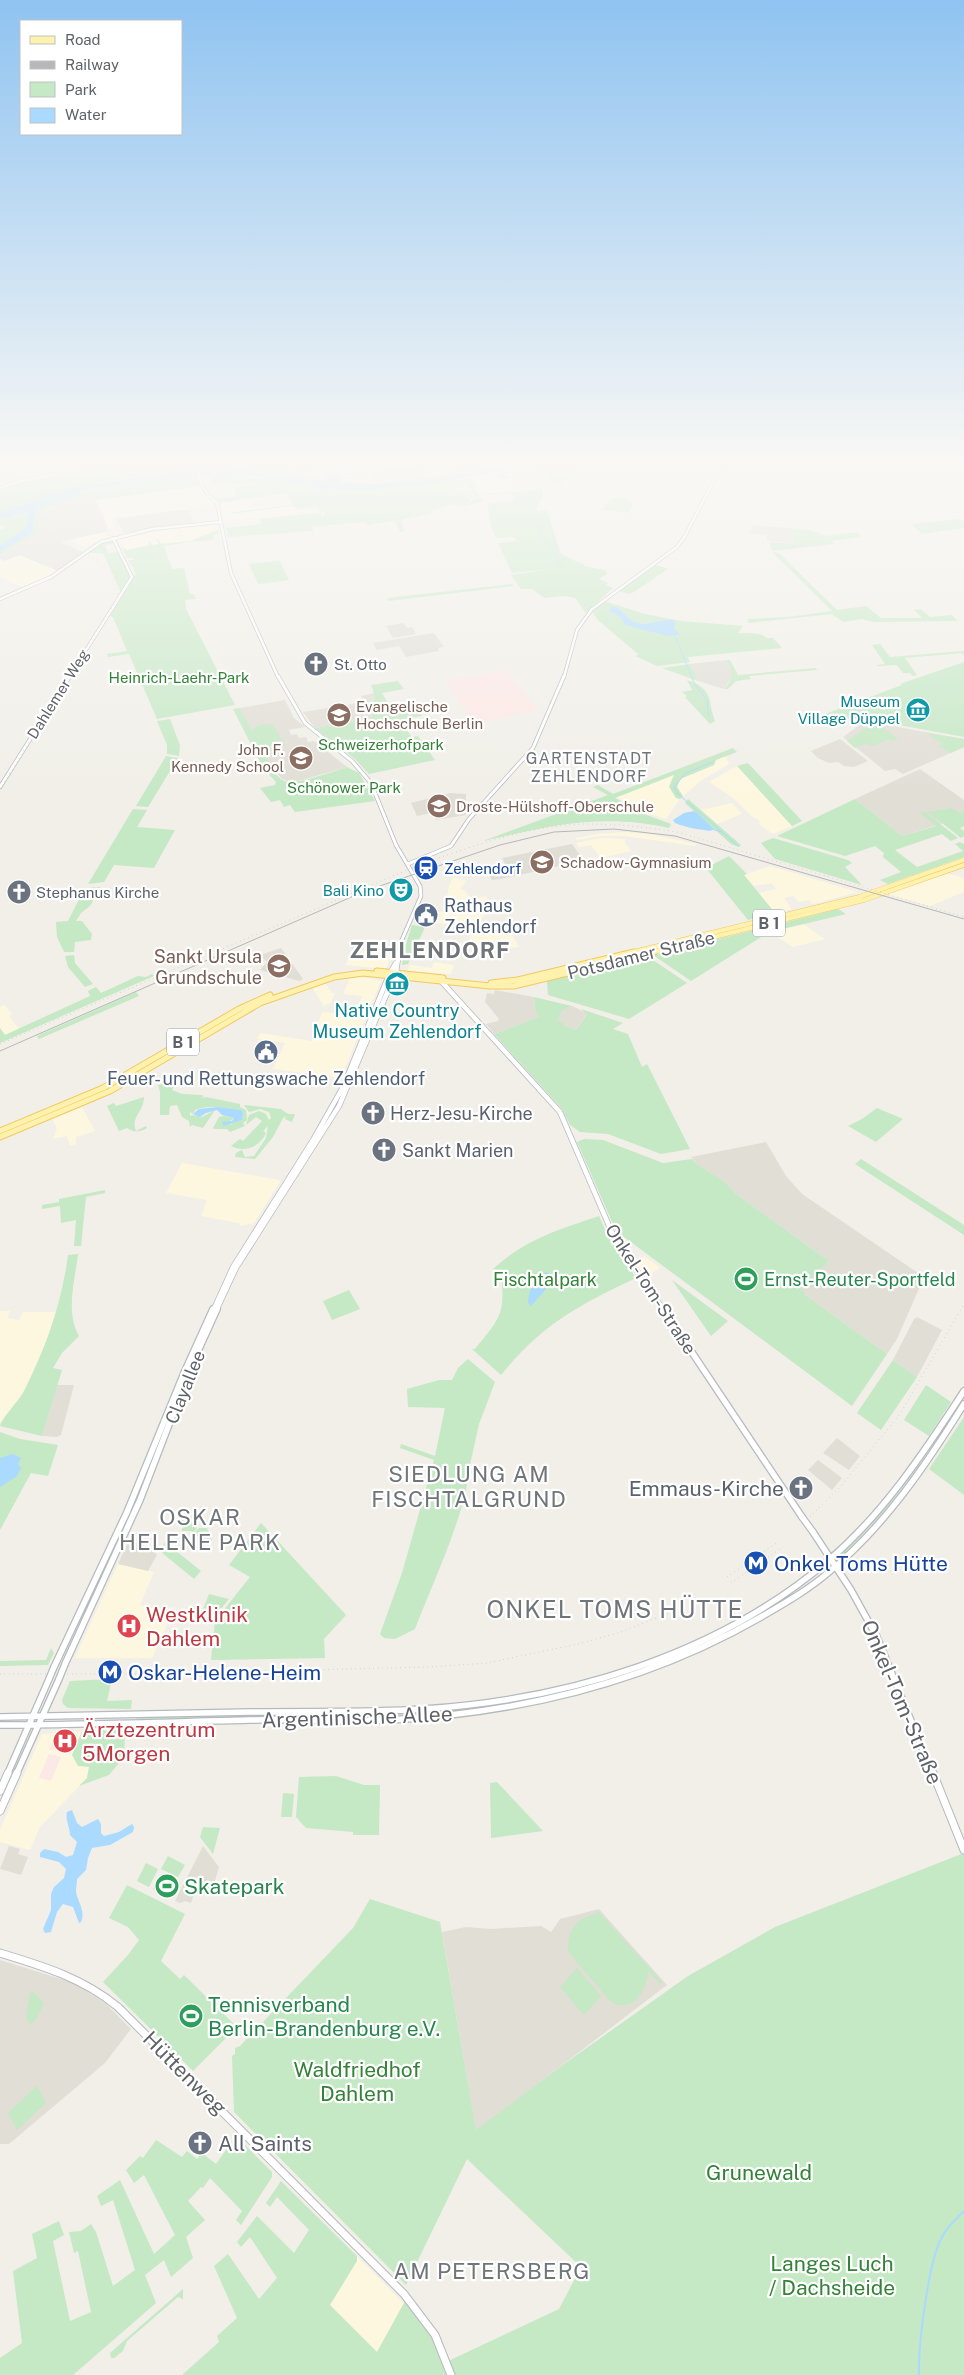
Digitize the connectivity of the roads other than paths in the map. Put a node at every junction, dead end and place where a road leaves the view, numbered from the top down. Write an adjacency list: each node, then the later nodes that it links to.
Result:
1 (54, 574): 5 (main road)
2 (131, 574): 6 (main road, Dahlemer Weg)
3 (232, 574): 8 (main road)
4 (641, 574): 8 (main road)
5 (0, 599)
6 (0, 787)
7 (964, 860): 10 (main road, B 1)
8 (408, 864): 11 (main road)
9 (964, 865): 10 (main road, B 1)
10 (888, 890): 13 (main road, Potsdamer Straße / B 1)
11 (392, 974): 12 (main road, Potsdamer Straße / B 1); 13 (main road, Potsdamer Straße / B 1); 15 (main road, B 1); 16 (main road, B 1); 21 (main road, Clayallee, bridge); 22 (main road, Clayallee, bridge)
12 (441, 981): 13 (main road, Potsdamer Straße / B 1); 14 (main road, Onkel-Tom-Straße)
13 (452, 981): 14 (main road)
14 (451, 991): 19 (main road, Onkel-Tom-Straße, bridge)
15 (0, 1131)
16 (0, 1137)
17 (964, 1390): 19 (main road, Argentinische Allee)
18 (964, 1404): 20 (main road, Argentinische Allee)
19 (831, 1559): 20 (main road, Onkel-Tom-Straße); 21 (main road, Argentinische Allee)
20 (836, 1566): 26 (main road, Argentinische Allee); 29 (main road, Onkel-Tom-Straße)
21 (43, 1715): 22 (main road, Argentinische Allee); 26 (main road, Clayallee)
22 (32, 1716): 23 (main road, Argentinische Allee); 25 (main road, Clayallee)
23 (0, 1717)
24 (0, 1725): 25 (main road, Argentinische Allee)
25 (28, 1726): 26 (main road, Argentinische Allee); 27 (main road, Clayallee)
26 (38, 1726): 28 (main road, Clayallee)
27 (0, 1791)
28 (0, 1811)
29 (964, 1850)
30 (0, 1953): 31 (main road, Hüttenweg)
31 (451, 2375)

